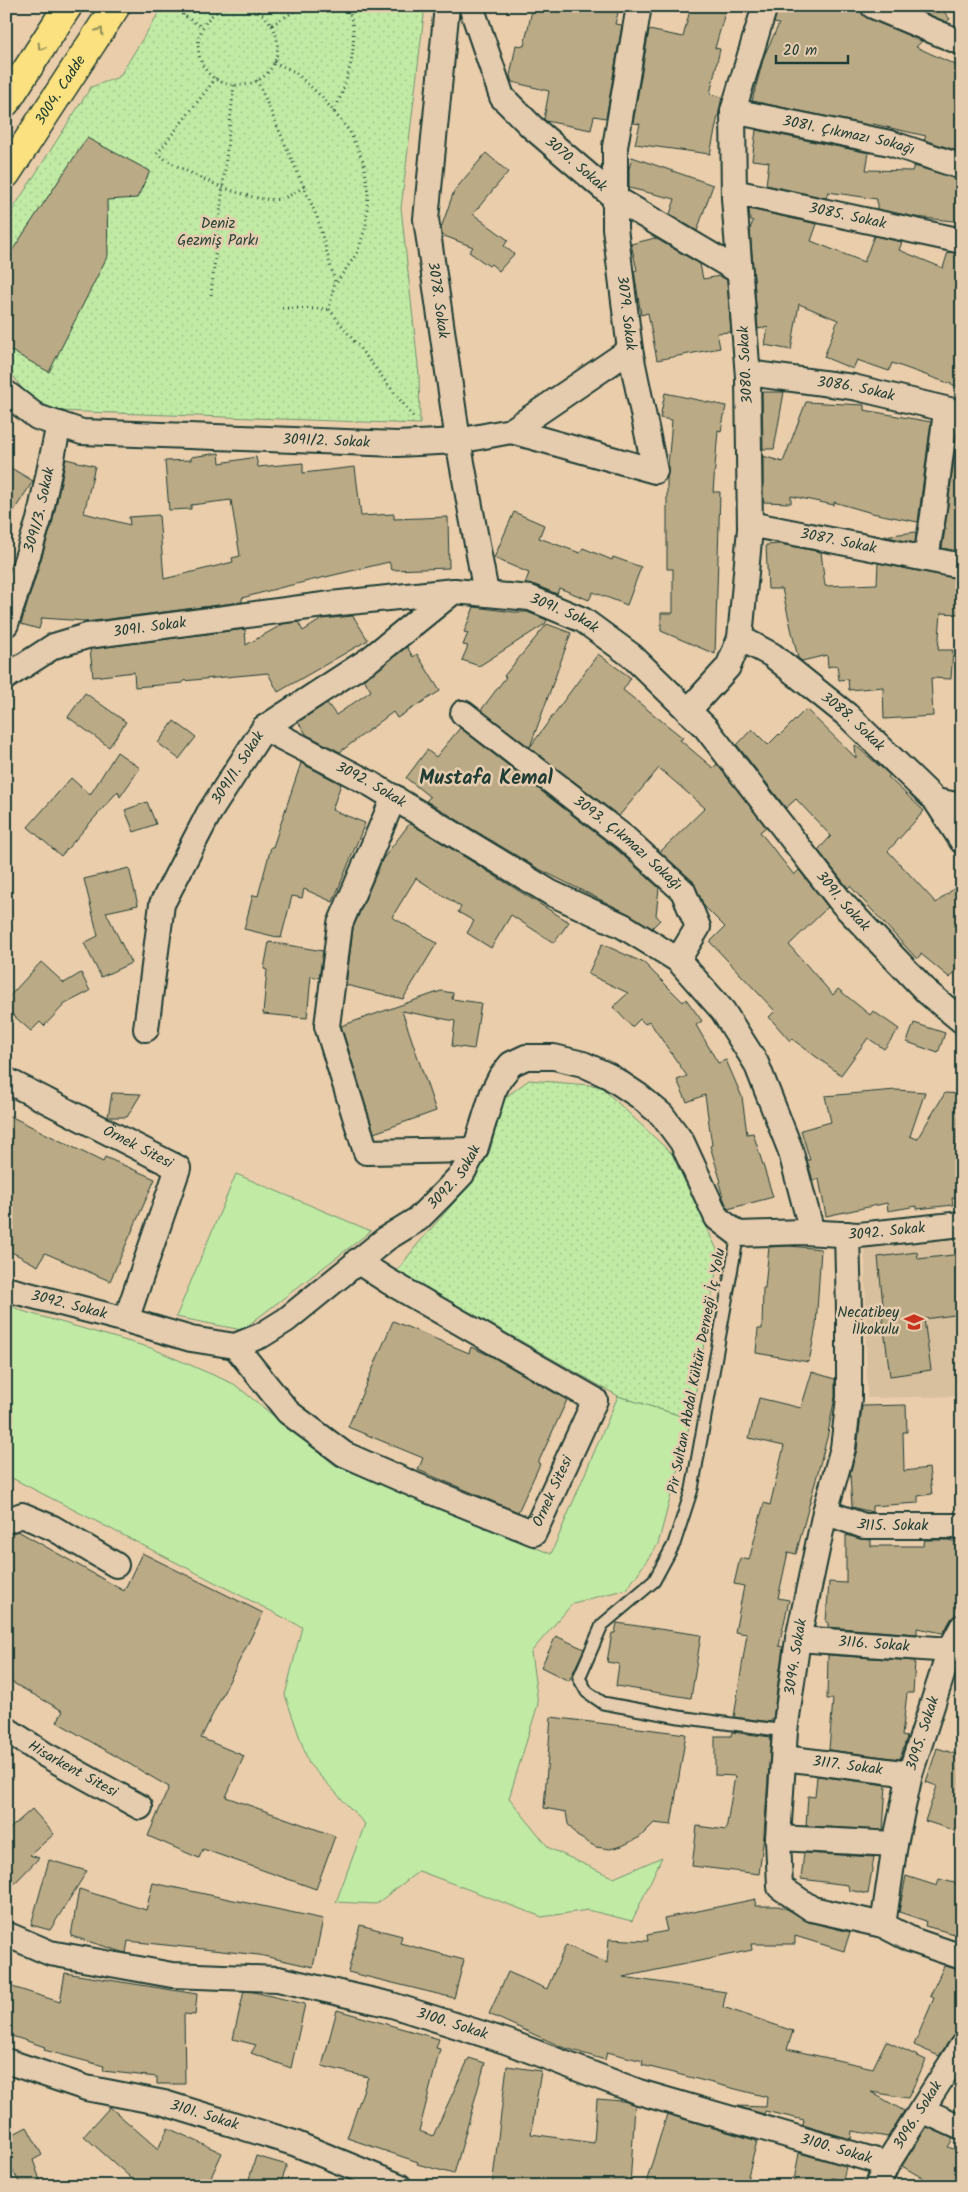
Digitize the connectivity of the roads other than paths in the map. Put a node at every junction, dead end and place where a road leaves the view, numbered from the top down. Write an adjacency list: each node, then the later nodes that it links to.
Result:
1 (68, 6): 9 (main road, one-way to 9)
2 (116, 6): 12 (main road, 3004. Cadde, one-way to 2)
3 (447, 6): 23 (street, 3078. Sokak)
4 (471, 6): 14 (street, 3070. Sokak)
5 (639, 6): 14 (street, 3079. Sokak)
6 (765, 6): 10 (street, 3080. Sokak)
7 (888, 9): 8 (street)
8 (962, 43)
9 (6, 102)
10 (733, 111): 11 (street, 3081. Çıkmazı Sokağı); 13 (street, 3080. Sokak)
11 (962, 167)
12 (6, 174)
13 (734, 192): 15 (street, 3085. Sokak); 16 (street, 3080. Sokak)
14 (615, 198): 16 (street, 3070. Sokak); 17 (street, 3079. Sokak)
15 (962, 241)
16 (740, 272): 18 (street, 3080. Sokak)
17 (630, 350): 22 (street, 3091/2. Sokak); 22 (street, 3079. Sokak)
18 (748, 373): 20 (street, 3086. Sokak); 24 (street, 3080. Sokak)
19 (6, 393): 21 (street, 3091/2. Sokak)
20 (954, 412): 25 (street)
21 (59, 424): 23 (street, 3091/2. Sokak); 29 (street, 3091/3. Sokak)
22 (511, 431): 23 (street, 3091/2. Sokak)
23 (458, 441): 28 (street, 3078. Sokak)
24 (750, 524): 25 (street, 3087. Sokak); 30 (street, 3080. Sokak)
25 (926, 558): 26 (street, 3087. Sokak)
26 (962, 566)
27 (454, 590): 28 (street, 3091. Sokak); 31 (street, 3091. Sokak); 34 (street, 3091/1. Sokak)
28 (486, 593): 32 (street, 3091. Sokak)
29 (6, 624)
30 (740, 638): 32 (street, 3080. Sokak); 36 (street, 3088. Sokak)
31 (6, 677)
32 (688, 711): 40 (street, 3091. Sokak)
33 (462, 713): 39 (street, 3093. Çıkmazı Sokağı)
34 (264, 728): 35 (street, 3092. Sokak); 41 (street, 3091/1. Sokak)
35 (394, 798): 39 (street, 3092. Sokak); 43 (street)
36 (936, 801): 37 (street); 38 (street, 3088. Sokak)
37 (962, 806)
38 (962, 841)
39 (678, 960): 45 (street, 3092. Sokak)
40 (962, 1021)
41 (146, 1028)
42 (6, 1080): 50 (street, Örnek Sitesi)
43 (475, 1150): 46 (street, 3092. Sokak); 48 (street, 3092. Sokak)
44 (962, 1224): 47 (street, 3092. Sokak)
45 (812, 1232): 46 (street, 3092. Sokak); 47 (street, 3092. Sokak)
46 (738, 1234): 60 (lane, Pir Sultan Abdal Kültür Derneği İç Yolu)
47 (847, 1234): 52 (street, 3094. Sokak)
48 (357, 1261): 51 (street, 3092. Sokak); 51 (street, Örnek Sitesi)
49 (6, 1289): 50 (street, 3092. Sokak)
50 (126, 1320): 51 (street, 3092. Sokak)
51 (235, 1346)
52 (825, 1512): 54 (street, 3115. Sokak); 57 (street, 3094. Sokak)
53 (6, 1521): 55 (street)
54 (962, 1526)
55 (116, 1565)
56 (962, 1626): 58 (street, 3095. Sokak)
57 (798, 1639): 58 (street, 3116. Sokak); 60 (street, 3094. Sokak)
58 (950, 1650): 62 (street, 3095. Sokak)
59 (6, 1729): 63 (street, Hisarkent Sitesi)
60 (785, 1731): 61 (street, 3094. Sokak)
61 (784, 1758): 62 (street, 3117. Sokak); 64 (street, 3094. Sokak)
62 (910, 1774): 65 (street, 3095. Sokak)
63 (140, 1807)
64 (778, 1838): 65 (street); 66 (street, 3094. Sokak)
65 (895, 1844): 66 (street, 3095. Sokak)
66 (883, 1925): 68 (street, 3094. Sokak)
67 (6, 1934): 73 (street, 3100. Sokak)
68 (962, 1958)
69 (962, 2046): 71 (street, 3096. Sokak)
70 (6, 2061): 74 (street, 3101. Sokak)
71 (922, 2110): 72 (street); 73 (street, 3096. Sokak)
72 (962, 2128)
73 (887, 2164): 75 (street, 3096. Sokak)
74 (398, 2186)
75 (877, 2186)

